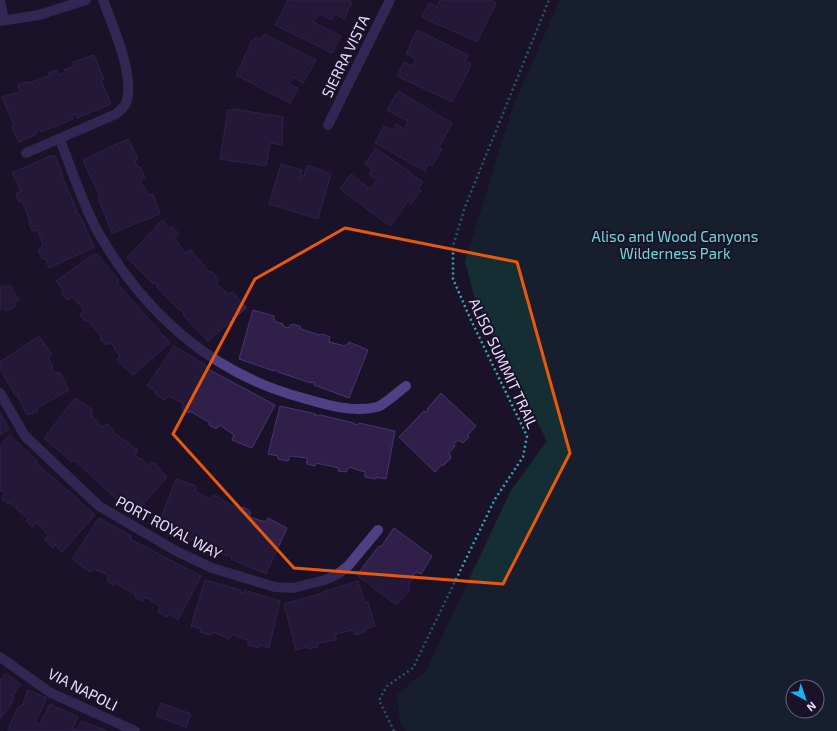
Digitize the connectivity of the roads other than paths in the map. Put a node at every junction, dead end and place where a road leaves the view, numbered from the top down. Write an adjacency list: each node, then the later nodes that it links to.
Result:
1 (86, 0): 5 (street)
2 (103, 0): 7 (street)
3 (390, 0): 6 (street, SIERRA VISTA)
4 (0, 1): 5 (street)
5 (2, 21)
6 (328, 124)
7 (60, 140): 8 (street); 9 (street)
8 (26, 153)
9 (406, 386)
10 (0, 393): 11 (street, PORT ROYAL WAY)
11 (378, 530)
12 (0, 657): 13 (street, VIA NAPOLI)
13 (135, 731)

